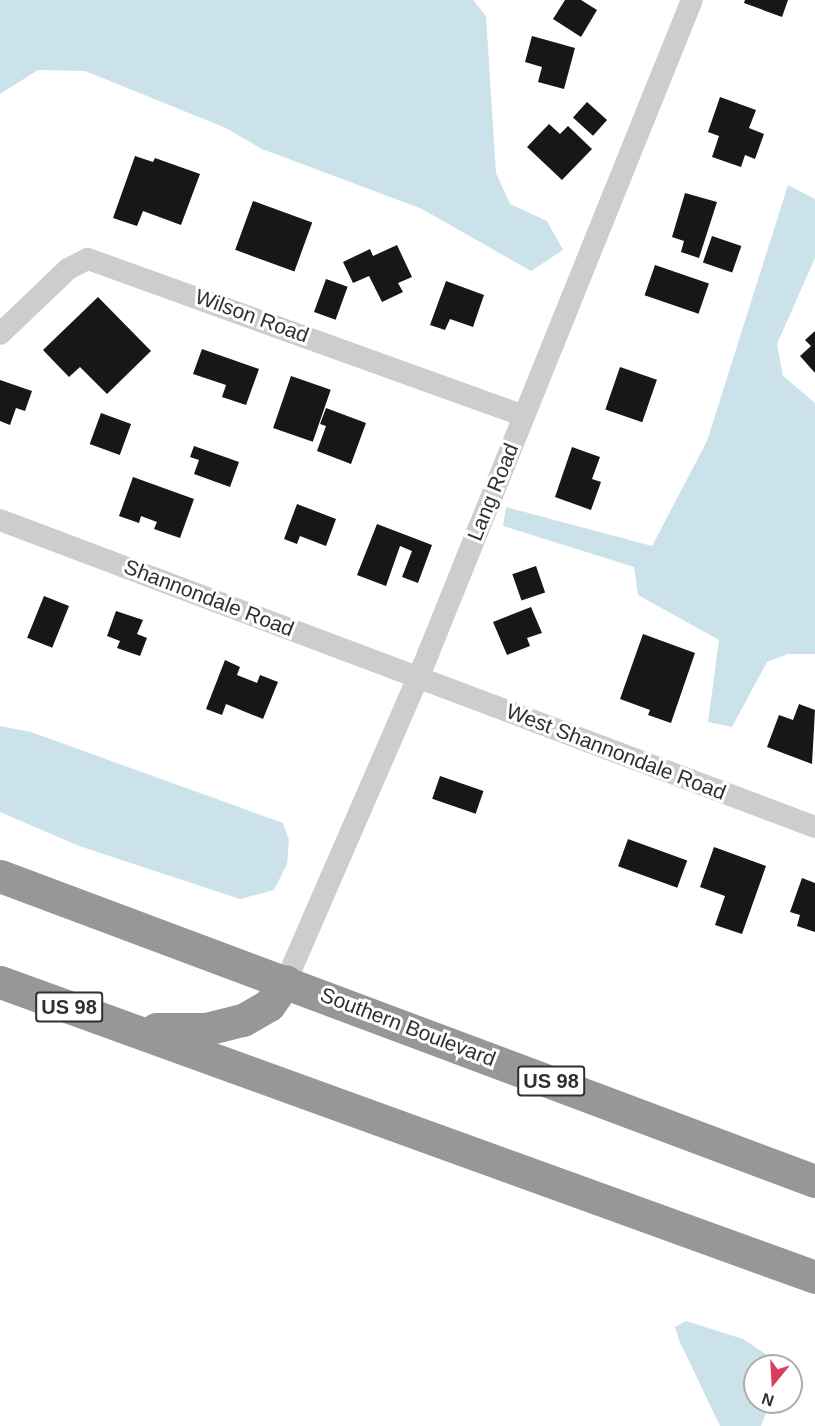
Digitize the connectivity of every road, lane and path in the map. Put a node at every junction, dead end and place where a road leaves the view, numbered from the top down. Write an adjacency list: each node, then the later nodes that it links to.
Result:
1 (692, 0): 3 (street, Lang Road)
2 (0, 334): 3 (street, Wilson Road)
3 (523, 416): 5 (street, Lang Road)
4 (0, 520): 5 (street, Shannondale Road)
5 (417, 676): 6 (street, West Shannondale Road); 8 (street, Lang Road)
6 (815, 827)
7 (0, 876): 8 (highway, Southern Boulevard / US 98)
8 (286, 981): 10 (highway); 11 (highway, Southern Boulevard / US 98)
9 (0, 982): 10 (highway, US 98)
10 (130, 1029): 12 (highway, US 98)
11 (815, 1181)
12 (815, 1277)

